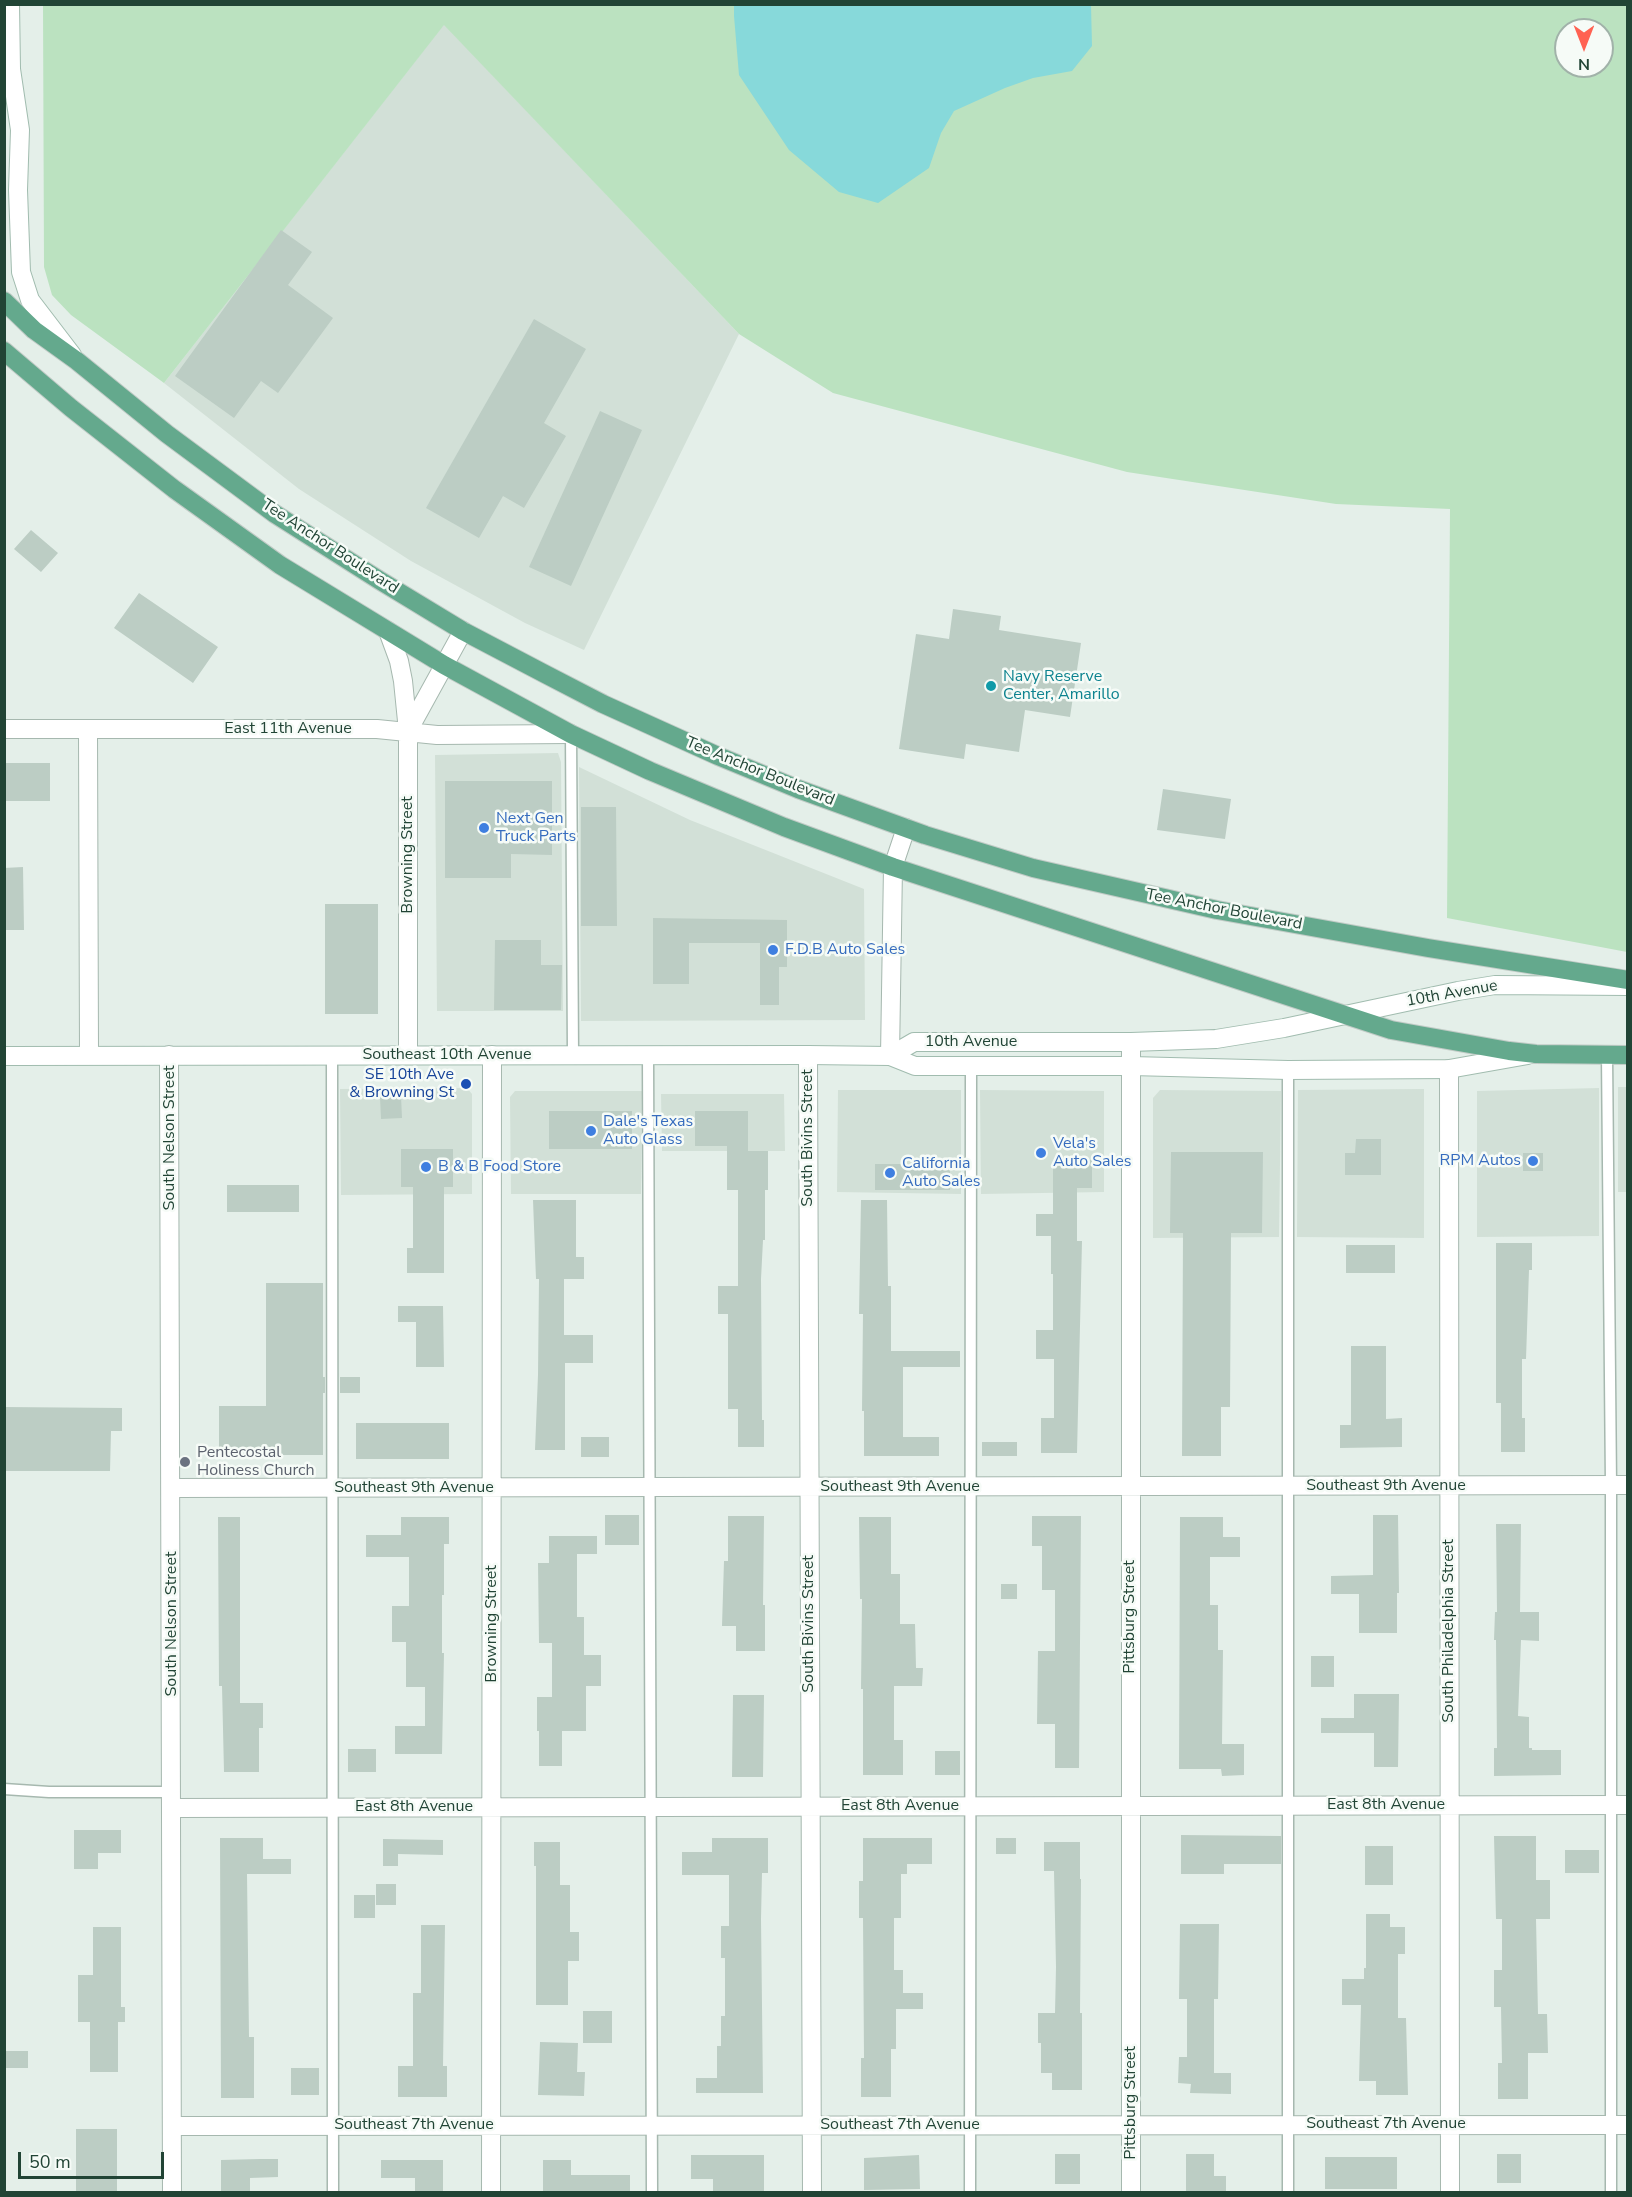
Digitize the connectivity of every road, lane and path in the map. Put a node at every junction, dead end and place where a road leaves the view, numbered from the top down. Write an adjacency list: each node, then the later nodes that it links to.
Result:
1 (10, 4): 2 (street)
2 (11, 69): 3 (street); 6 (street)
3 (4, 100)
4 (4, 301): 6 (main road, Tee Anchor Boulevard)
5 (4, 351): 7 (main road)
6 (77, 361): 8 (main road, Tee Anchor Boulevard)
7 (388, 631): 9 (main road); 12 (street)
8 (463, 631): 9 (street, Browning Street); 14 (main road, Tee Anchor Boulevard)
9 (444, 665): 12 (street, Browning Street); 13 (main road)
10 (4, 729): 11 (street, East 11th Avenue)
11 (88, 729): 12 (street, East 11th Avenue); 23 (street)
12 (408, 731): 13 (street, East 11th Avenue); 25 (street, Browning Street)
13 (571, 734): 15 (main road); 27 (lane)
14 (906, 828): 15 (street); 16 (main road, Tee Anchor Boulevard)
15 (893, 867): 18 (main road); 32 (street)
16 (1628, 980)
17 (1628, 986): 18 (street, 10th Avenue)
18 (1346, 1015): 19 (street, 10th Avenue); 22 (main road)
19 (1131, 1042): 32 (street, 10th Avenue); 34 (street, Pittsburg Street)
20 (332, 1054): 24 (street, Southeast 10th Avenue); 25 (street, Southeast 10th Avenue); 46 (lane)
21 (648, 1054): 27 (street, Southeast 10th Avenue); 28 (street, Southeast 10th Avenue); 42 (lane)
22 (1536, 1054): 29 (main road); 35 (street, 10th Avenue)
23 (89, 1055): 24 (street, Southeast 10th Avenue); 31 (street, Southeast 10th Avenue)
24 (169, 1055): 45 (street, South Nelson Street)
25 (408, 1055): 26 (street, Southeast 10th Avenue)
26 (492, 1055): 27 (street, Southeast 10th Avenue); 41 (street, Browning Street)
27 (573, 1055)
28 (808, 1055): 32 (street, Southeast 10th Avenue); 43 (street, South Bivins Street)
29 (1607, 1055): 30 (main road); 38 (lane)
30 (1628, 1055)
31 (4, 1056)
32 (890, 1056): 33 (street, 10th Avenue)
33 (971, 1066): 34 (street, 10th Avenue); 44 (lane)
34 (1131, 1066): 36 (street, 10th Avenue); 39 (street, Pittsburg Street)
35 (1449, 1069): 36 (street, 10th Avenue); 37 (street, South Philadelphia Street)
36 (1288, 1070): 40 (lane)
37 (1449, 1485): 38 (street, Southeast 9th Avenue); 40 (street, Southeast 9th Avenue); 49 (street, South Philadelphia Street)
38 (1619, 1485): 50 (lane)
39 (1130, 1486): 40 (street, Southeast 9th Avenue); 44 (street, Southeast 9th Avenue); 53 (street, Pittsburg Street)
40 (1287, 1486): 54 (lane)
41 (492, 1487): 42 (street, Southeast 9th Avenue); 46 (street, Southeast 9th Avenue); 56 (street, Browning Street)
42 (650, 1487): 43 (street, Southeast 9th Avenue); 57 (lane)
43 (809, 1487): 44 (street, Southeast 9th Avenue); 51 (street, South Bivins Street)
44 (971, 1487): 52 (lane)
45 (172, 1488): 46 (street, Southeast 9th Avenue); 48 (street, South Nelson Street)
46 (332, 1488): 55 (lane)
47 (4, 1789): 48 (lane)
48 (172, 1800): 55 (street, East 8th Avenue); 67 (street, South Nelson Street)
49 (1449, 1805): 50 (street, East 8th Avenue); 54 (street, East 8th Avenue); 63 (street, South Philadelphia Street)
50 (1618, 1805): 66 (lane)
51 (809, 1806): 52 (street, East 8th Avenue); 57 (street, East 8th Avenue); 65 (street, South Bivins Street)
52 (971, 1806): 53 (street, East 8th Avenue); 60 (lane)
53 (1130, 1806): 54 (street, East 8th Avenue); 61 (street, Pittsburg Street)
54 (1287, 1806): 62 (lane)
55 (331, 1807): 56 (street, East 8th Avenue); 64 (lane)
56 (492, 1807): 57 (street, East 8th Avenue); 58 (street, Browning Street)
57 (651, 1807): 59 (lane)
58 (491, 2124): 59 (street, Southeast 7th Avenue); 64 (street, Southeast 7th Avenue); 70 (street, Browning Street)
59 (651, 2124): 65 (street, Southeast 7th Avenue); 71 (lane)
60 (969, 2124): 61 (street, Southeast 7th Avenue); 65 (street, Southeast 7th Avenue); 73 (lane)
61 (1131, 2124): 62 (street, Southeast 7th Avenue); 74 (street, Pittsburg Street)
62 (1288, 2124): 63 (street, Southeast 7th Avenue); 75 (lane)
63 (1450, 2124): 66 (street, Southeast 7th Avenue); 76 (street, South Philadelphia Street)
64 (332, 2125): 67 (street, Southeast 7th Avenue); 69 (lane)
65 (812, 2125): 72 (street, South Bivins Street)
66 (1619, 2125): 77 (lane)
67 (172, 2126): 68 (street, South Nelson Street)
68 (172, 2193)
69 (333, 2193)
70 (491, 2193)
71 (652, 2193)
72 (812, 2193)
73 (970, 2193)
74 (1131, 2193)
75 (1288, 2193)
76 (1450, 2193)
77 (1611, 2193)

